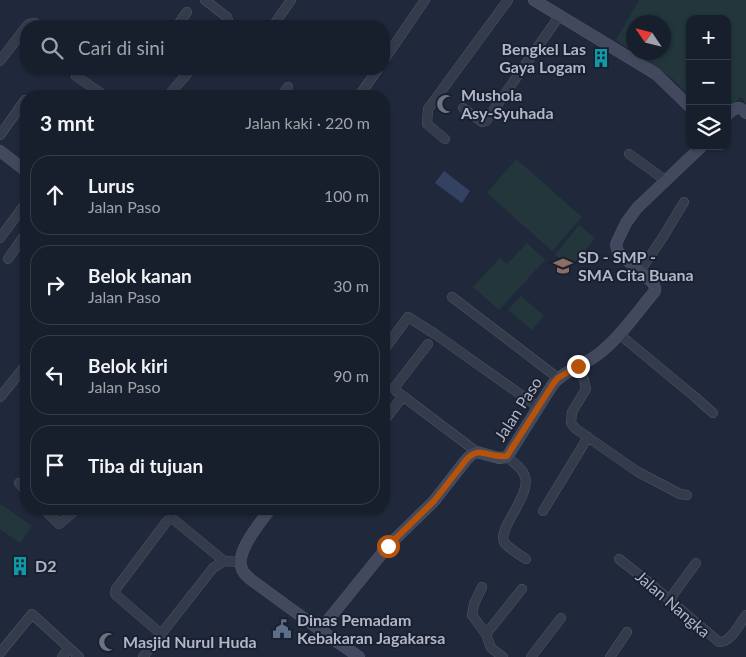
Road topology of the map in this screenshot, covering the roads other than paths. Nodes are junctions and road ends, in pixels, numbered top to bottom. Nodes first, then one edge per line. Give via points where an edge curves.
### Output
1 (206, 0) edge
2 (291, 0) edge
3 (425, 0) edge
4 (508, 0) edge
5 (534, 0) edge
6 (187, 12) dead end
7 (560, 15) junction
8 (181, 20) edge
9 (228, 20) edge
10 (277, 20) edge
11 (20, 36) edge
12 (390, 51) edge
13 (0, 61) edge
14 (187, 75) edge
15 (374, 75) edge
16 (76, 76) dead end
17 (96, 90) edge
18 (173, 90) edge
19 (363, 90) edge
20 (688, 105) edge
21 (20, 107) edge
22 (463, 108) dead end
23 (731, 112) edge
24 (746, 113) edge
25 (0, 135) edge
26 (445, 139) dead end
27 (699, 150) edge
28 (0, 151) edge
29 (629, 154) dead end
30 (20, 166) edge
31 (665, 180) junction
32 (684, 202) dead end
33 (20, 211) edge
34 (0, 238) edge
35 (20, 242) edge
36 (8, 259) dead end
37 (640, 271) junction
38 (452, 297) dead end
39 (619, 334) junction
40 (390, 342) edge
41 (428, 344) dead end
42 (578, 366) junction
43 (20, 371) edge
44 (558, 378) junction
45 (1, 394) edge
46 (402, 396) junction
47 (538, 406) junction
48 (390, 413) edge
49 (712, 413) dead end
50 (588, 437) junction
51 (477, 452) junction
52 (507, 456) junction
53 (688, 495) dead end
54 (543, 511) dead end
55 (50, 515) edge
56 (70, 515) edge
57 (266, 515) edge
58 (619, 559) dead end
59 (526, 560) dead end
60 (224, 561) junction
61 (240, 562) junction
62 (696, 563) dead end
63 (482, 587) dead end
64 (522, 589) dead end
65 (669, 600) junction
66 (746, 615) edge
67 (561, 618) dead end
68 (320, 630) junction
69 (627, 632) dead end
70 (161, 634) junction
71 (486, 634) junction
72 (69, 648) junction
73 (0, 653) edge
74 (147, 656) edge
75 (62, 657) edge
76 (79, 657) edge
77 (359, 657) edge
78 (503, 657) edge
79 (531, 657) edge
80 (610, 657) edge

1 - 9 street
2 - 10 street
3 - 12 street
4 - 26 street via 428,109 427,124
5 - 7 main road
6 - 8 street
7 - 20 main road via 656,74
7 - 22 street via 486,121 482,122
11 - 13 street
14 - 18 street
15 - 19 street
16 - 17 street
21 - 25 street
23 - 24 main road via 739,107
27 - 31 main road, Jalan Paso
28 - 30 main road
29 - 31 street
31 - 37 main road, Jalan Paso via 632,215 616,245 618,252
32 - 37 street
33 - 34 street
35 - 36 street
37 - 39 main road, Jalan Paso via 653,283 655,291
38 - 44 street
39 - 42 main road, Jalan Paso via 600,353
39 - 49 street
40 - 47 street via 408,317
41 - 46 street via 394,388
42 - 44 main road, Jalan Paso
42 - 50 street via 586,389 572,412 571,423
43 - 45 street
44 - 47 main road, Jalan Paso
46 - 48 street
46 - 51 street
47 - 52 main road, Jalan Paso
50 - 53 street via 638,472
50 - 54 street
51 - 52 main road, Jalan Paso via 499,458
51 - 68 main road, Jalan Paso via 388,546
52 - 59 street via 525,476 526,485 503,540
55 - 56 street via 59,524
57 - 61 main road via 251,535
58 - 65 street, Jalan Nangka
60 - 61 street
60 - 70 street via 213,568
60 - 70 street via 174,519 167,521 115,592
61 - 68 main road via 242,570 250,578
62 - 65 street
63 - 71 street via 472,615
64 - 71 street
65 - 66 street, Jalan Nangka via 718,642 729,638
67 - 79 street
68 - 77 main road
69 - 80 street
70 - 74 street
71 - 78 street via 491,648
72 - 73 street via 32,614
72 - 75 street
72 - 76 street

